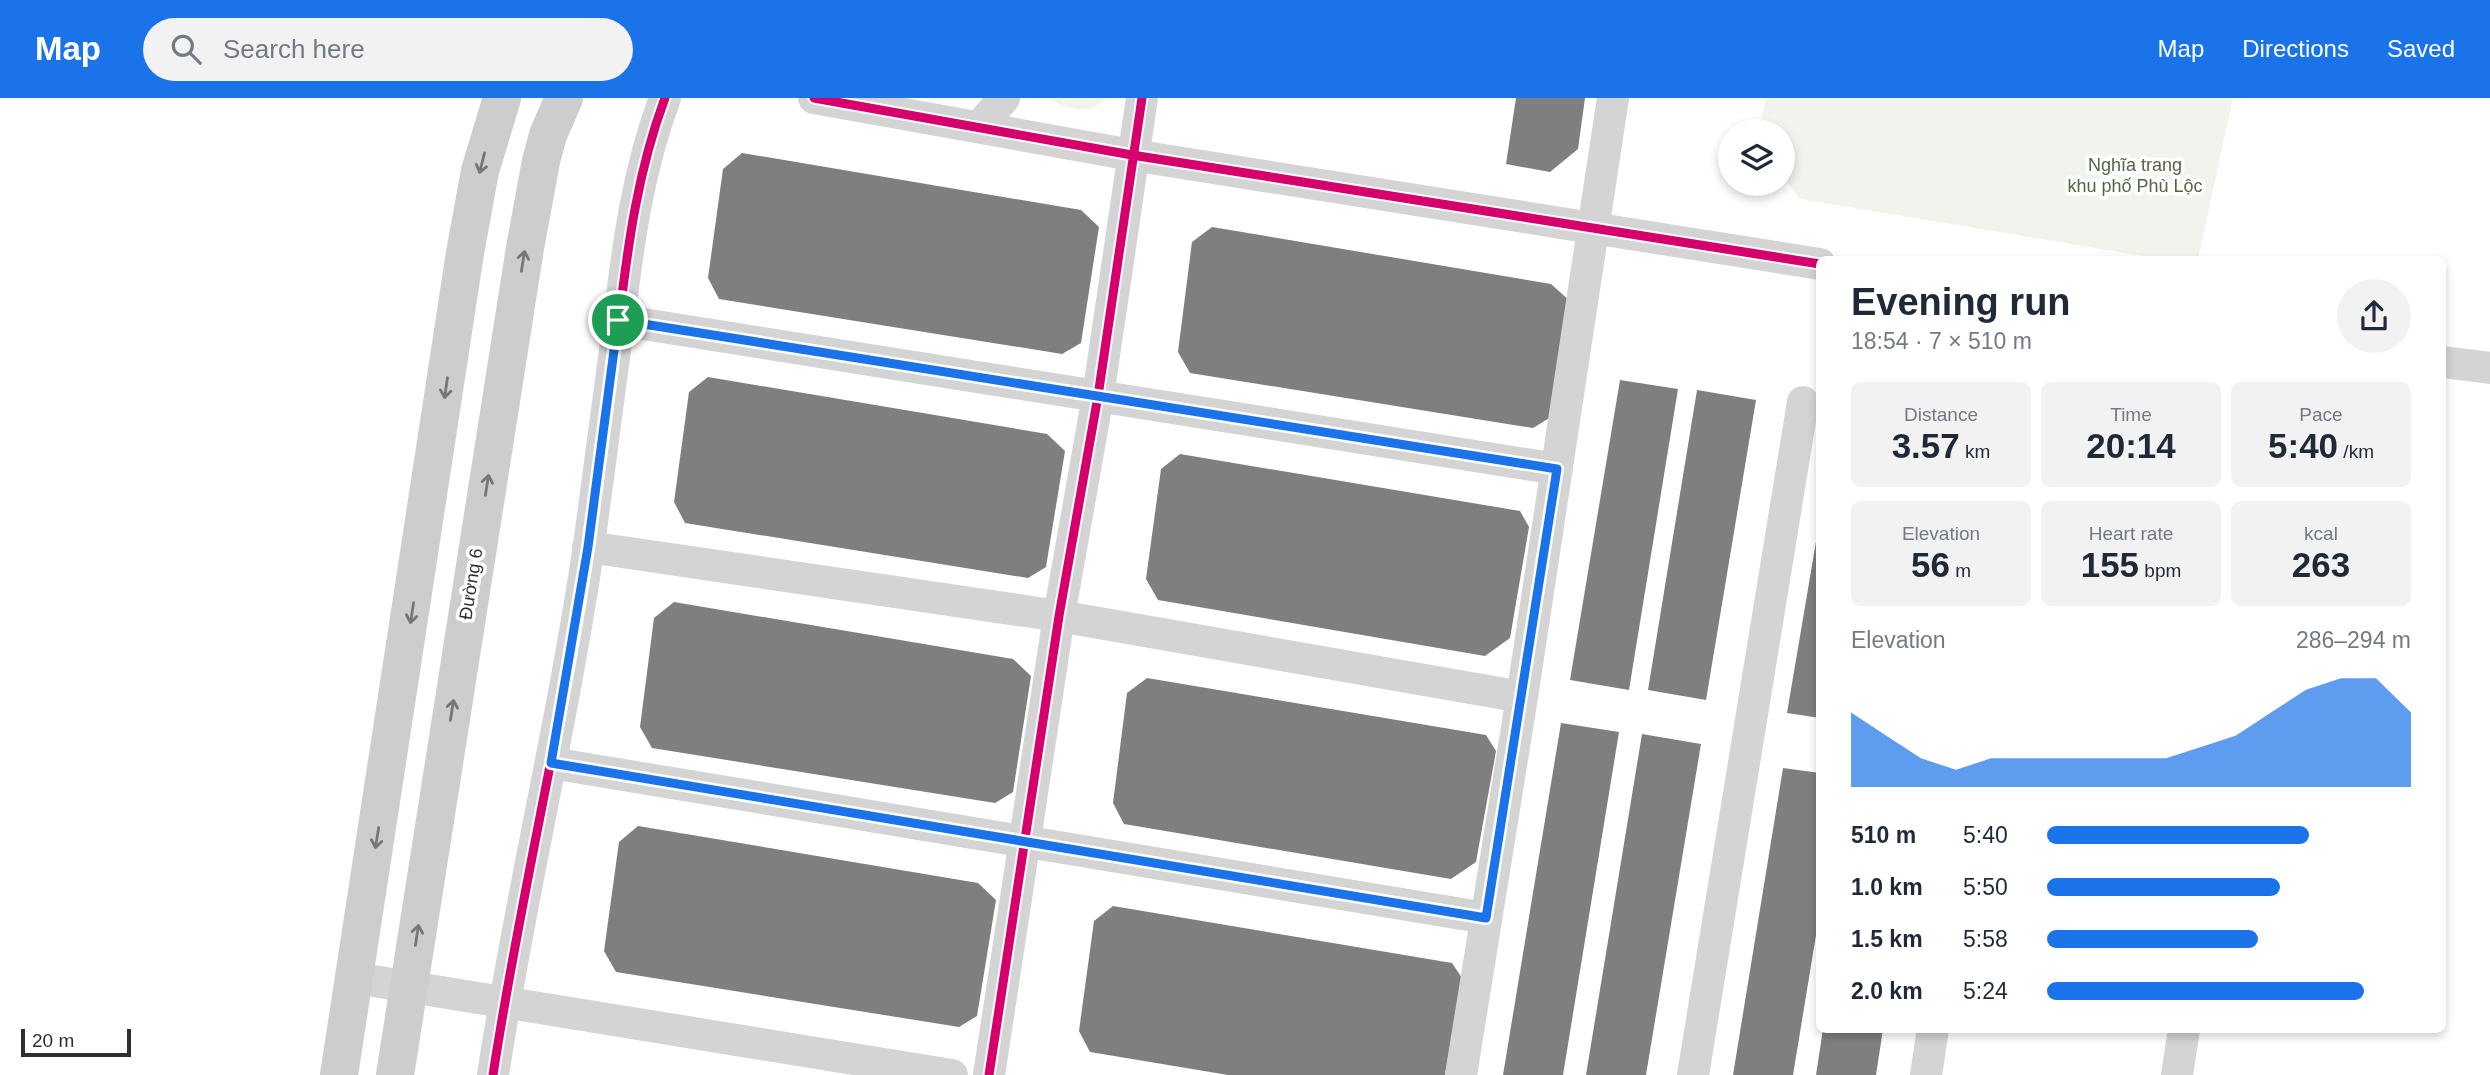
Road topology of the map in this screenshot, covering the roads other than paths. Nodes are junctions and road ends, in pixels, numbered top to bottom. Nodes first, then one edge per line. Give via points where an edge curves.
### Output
1 (502, 98) edge
2 (564, 98) edge
3 (665, 98) edge
4 (814, 98) edge
5 (1004, 98) edge
6 (1142, 98) edge
7 (1613, 98) edge
8 (980, 126) junction
9 (1132, 155) junction
10 (1592, 230) junction
11 (1816, 263) edge
12 (618, 320) junction
13 (2446, 362) edge
14 (2490, 368) edge
15 (1098, 396) junction
16 (1803, 402) dead end
17 (1557, 469) junction
18 (588, 547) junction
19 (1059, 616) junction
20 (1522, 697) junction
21 (551, 763) junction
22 (1025, 841) junction
23 (1486, 918) junction
24 (355, 978) junction
25 (409, 987) junction
26 (505, 1001) junction
27 (1932, 1033) edge
28 (2184, 1033) edge
29 (340, 1075) edge
30 (395, 1075) edge
31 (493, 1075) edge
32 (952, 1075) edge
33 (989, 1075) edge
34 (1461, 1075) edge
35 (1693, 1075) edge
36 (1926, 1075) edge
37 (2177, 1075) edge

1 -> 24 main road via 480,171 465,253
25 -> 2 main road, Đường 6 via 525,248 548,135
3 - 12 street via 635,202
4 - 8 street
5 - 8 street
6 - 9 street
7 - 10 street
8 - 9 street
9 - 10 street
9 - 15 street
10 - 11 street
10 - 17 street
12 - 15 street
12 - 18 street
13 - 14 street
15 - 17 street
15 - 19 street
16 - 35 street
17 - 20 street
18 - 19 street
18 - 21 street
19 - 20 street
19 - 22 street
20 - 23 street
21 - 22 street
21 - 26 street
22 - 23 street
22 - 33 street
23 - 34 street
24 - 25 street
24 - 29 main road
25 - 26 street
25 - 30 main road, Đường 6
26 - 31 street
26 - 32 street
27 - 36 street
28 - 37 street

